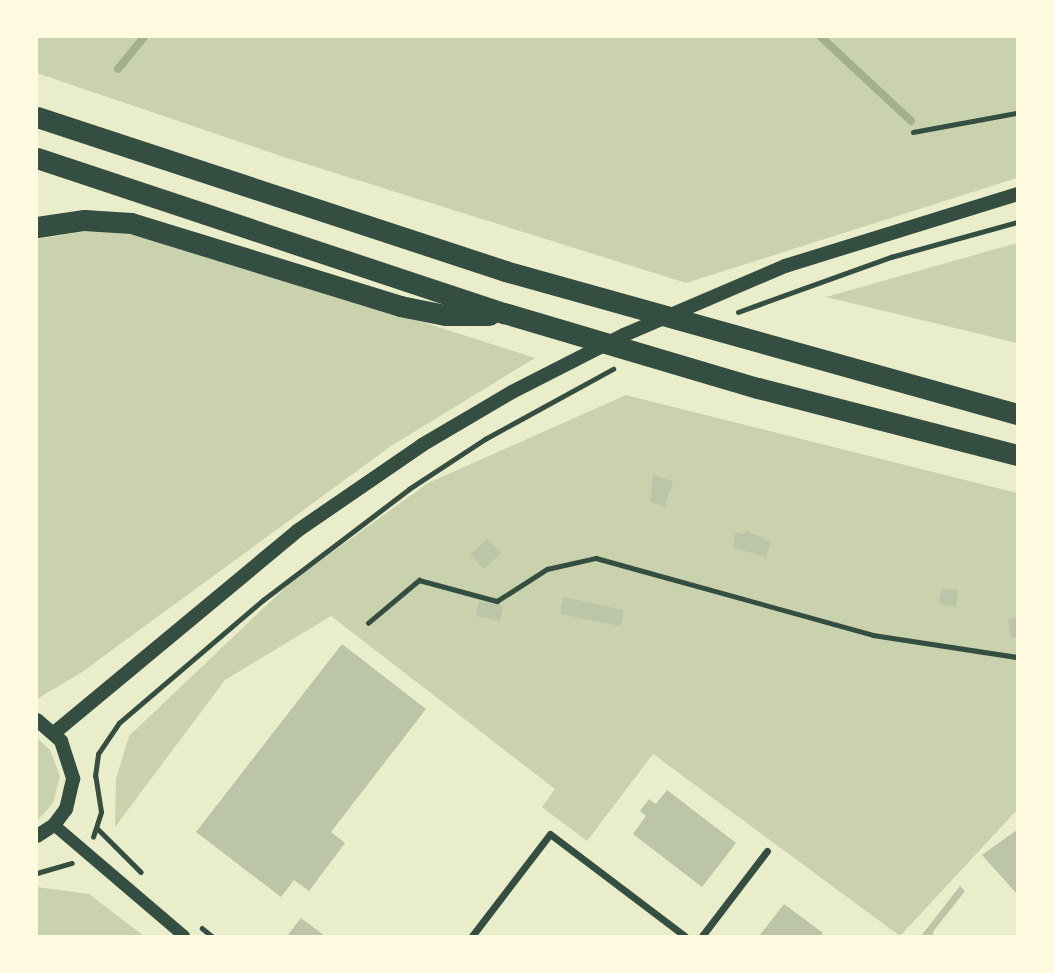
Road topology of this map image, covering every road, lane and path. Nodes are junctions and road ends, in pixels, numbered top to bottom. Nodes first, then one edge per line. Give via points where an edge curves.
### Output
1 (1017, 113) edge
2 (37, 117) edge
3 (913, 132) dead end
4 (37, 158) edge
5 (1017, 194) edge
6 (1017, 222) edge
7 (37, 227) edge
8 (815, 283) dead end
9 (504, 313) junction
10 (530, 413) dead end
11 (1017, 414) edge
12 (1017, 455) edge
13 (368, 623) dead end
14 (1017, 657) edge
15 (37, 720) edge
16 (54, 733) junction
17 (54, 825) junction
18 (97, 828) dead end
19 (37, 836) edge
20 (766, 851) dead end
21 (184, 936) edge
22 (472, 936) edge
23 (685, 936) edge
24 (702, 936) edge

1 - 3 path
2 - 11 highway via 530,279
4 - 9 highway
5 - 16 main road via 785,266 646,325 512,392 403,457 279,544
6 - 8 path
7 - 9 highway via 84,220 131,223 400,306 445,315
9 - 12 highway via 758,388
10 - 18 path via 424,478 338,541 119,723 98,754 95,776 101,812
13 - 14 path via 419,580 497,601 547,569 596,558 873,635
15 - 16 main road
16 - 17 main road via 67,752 73,779 69,802
17 - 19 main road
17 - 21 street
20 - 24 street
22 - 23 street via 550,834

